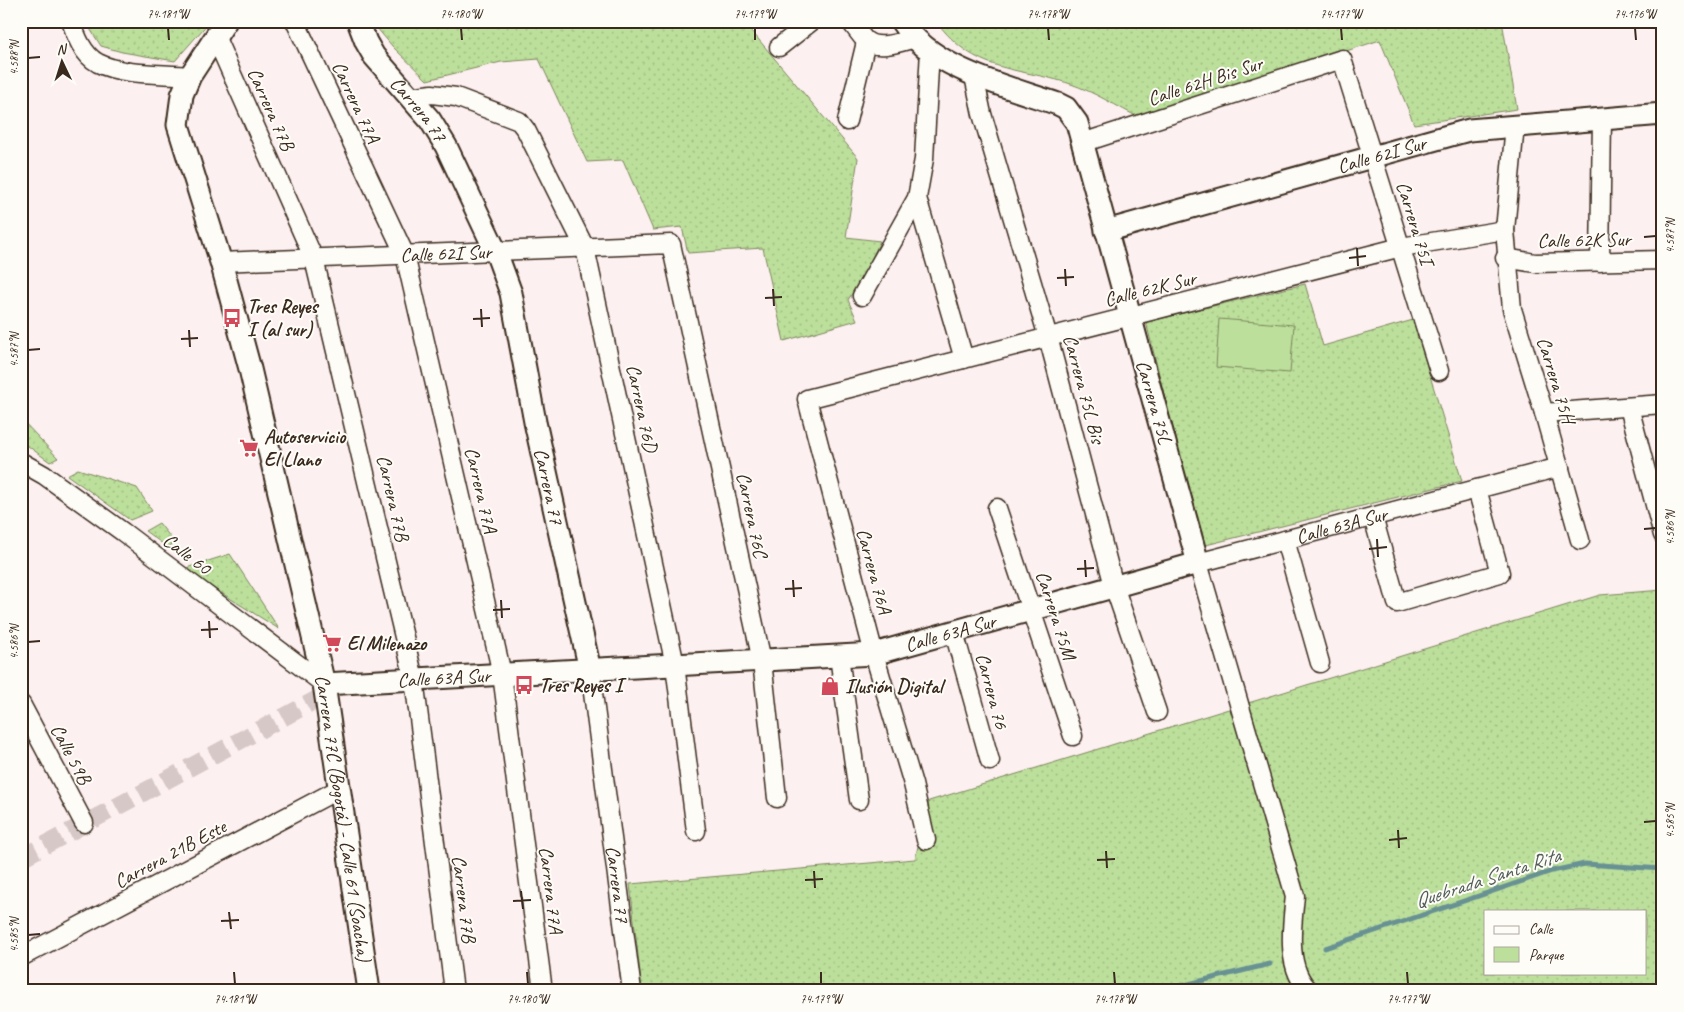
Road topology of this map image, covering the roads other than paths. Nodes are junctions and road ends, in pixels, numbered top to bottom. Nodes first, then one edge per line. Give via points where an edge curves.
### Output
1 (71, 21) edge
2 (295, 21) edge
3 (358, 21) edge
4 (812, 21) edge
5 (850, 21) edge
6 (901, 21) edge
7 (221, 28) edge
8 (866, 42) junction
9 (922, 44) junction
10 (779, 47) dead end
11 (1342, 59) joint
12 (190, 76) junction
13 (974, 76) junction
14 (410, 96) junction
15 (1663, 114) edge
16 (1602, 118) junction
17 (847, 121) dead end
18 (1515, 125) junction
19 (1082, 143) junction
20 (1372, 157) junction
21 (917, 198) junction
22 (1505, 230) junction
23 (1106, 231) junction
24 (671, 244) joint
25 (585, 248) junction
26 (1401, 248) junction
27 (496, 252) junction
28 (404, 255) junction
29 (1505, 258) junction
30 (314, 259) junction
31 (1663, 260) edge
32 (221, 262) junction
33 (1600, 262) junction
34 (862, 296) dead end
35 (1130, 316) junction
36 (1048, 337) junction
37 (964, 359) junction
38 (1439, 371) dead end
39 (807, 399) joint
40 (1663, 404) edge
41 (1629, 407) junction
42 (1544, 413) junction
43 (21, 462) edge
44 (1560, 467) junction
45 (1477, 489) junction
46 (997, 508) dead end
47 (1373, 517) junction
48 (1663, 535) edge
49 (1285, 540) junction
50 (1580, 540) dead end
51 (1198, 562) junction
52 (1114, 586) junction
53 (1032, 610) junction
54 (954, 632) junction
55 (874, 654) junction
56 (839, 656) junction
57 (762, 661) junction
58 (1320, 663) dead end
59 (675, 665) junction
60 (590, 670) junction
61 (502, 674) junction
62 (414, 679) junction
63 (324, 684) junction
64 (21, 704) edge
65 (1157, 712) dead end
66 (1074, 736) dead end
67 (990, 761) dead end
68 (339, 789) junction
69 (777, 798) dead end
70 (859, 800) dead end
71 (84, 823) dead end
72 (696, 831) dead end
73 (926, 840) dead end
74 (21, 957) edge
75 (369, 991) edge
76 (454, 991) edge
77 (543, 991) edge
78 (632, 991) edge
79 (1310, 991) edge

1 - 12 street via 80,44 96,62 122,70
2 - 28 street, Carrera 77A
3 - 14 street, Carrera 77 via 374,56
4 - 10 street
5 - 8 street
6 - 9 street
7 - 12 street
7 - 30 street, Carrera 77B
8 - 9 street
8 - 17 street
9 - 13 street
9 - 21 street via 924,160
11 - 19 street, Calle 62H Bis Sur
11 - 20 street, Carrera 75I
12 - 32 street, Carrera 77C (Bogotá) - Calle 61 (Soacha) via 182,95 178,125
13 - 19 street, Carrera 75L via 1058,104 1072,115
13 - 36 street, Carrera 75L Bis via 982,114
14 - 25 street, Carrera 76D via 456,97 519,121
14 - 27 street, Carrera 77 via 446,146
15 - 16 street, Calle 62I Sur
16 - 18 street, Calle 62I Sur
16 - 33 street
18 - 20 street, Calle 62I Sur via 1469,130
18 - 22 street, Carrera 75H
19 - 23 street, Carrera 75L
20 - 23 street, Calle 62I Sur
20 - 26 street, Carrera 75I
21 - 34 street
21 - 37 street
22 - 26 street, Calle 62K Sur
22 - 29 street, Carrera 75H
23 - 35 street, Carrera 75L
24 - 25 street, Calle 62I Sur
24 - 57 street, Carrera 76C
25 - 27 street, Calle 62I Sur
25 - 59 street, Carrera 76D
26 - 35 street, Calle 62K Sur
26 - 38 street, Carrera 75I
27 - 28 street, Calle 62I Sur
27 - 60 street, Carrera 77 via 516,315 535,422
28 - 30 street, Calle 62I Sur
28 - 61 street, Carrera 77A
29 - 33 street, Calle 62K Sur via 1535,263
29 - 42 street, Carrera 75H via 1512,309
30 - 32 street, Calle 62I Sur
30 - 62 street, Carrera 77B
31 - 33 street, Calle 62K Sur
32 - 63 street, Carrera 77C (Bogotá) - Calle 61 (Soacha) via 274,462
35 - 36 street, Calle 62K Sur
35 - 51 street, Carrera 75L
36 - 37 street, Calle 62K Sur
36 - 52 street, Carrera 75L Bis
37 - 39 street, Calle 62K Sur
39 - 55 street, Carrera 76A
40 - 41 street
41 - 42 street
41 - 48 street
42 - 44 street, Carrera 75H
43 - 63 street, Calle 60 via 123,532
44 - 45 street, Calle 63A Sur
44 - 50 street, Carrera 75H
45 - 47 street, Calle 63A Sur
45 - 47 street via 1500,573 1397,603
46 - 53 street, Carrera 75M
47 - 49 street, Calle 63A Sur
49 - 51 street, Calle 63A Sur
49 - 58 street
51 - 52 street, Calle 63A Sur
51 - 79 street, Carrera 75L via 1295,896 1293,950 1298,977
52 - 53 street, Calle 63A Sur
52 - 65 street, Carrera 75L Bis
53 - 54 street, Calle 63A Sur
53 - 66 street, Carrera 75M
54 - 55 street, Calle 63A Sur
54 - 67 street, Carrera 76
55 - 56 street, Calle 63A Sur
55 - 73 street, Carrera 76A via 913,784
56 - 57 street, Calle 63A Sur
56 - 70 street
57 - 59 street, Calle 63A Sur
57 - 69 street, Carrera 76C
59 - 60 street, Calle 63A Sur
59 - 72 street, Carrera 76D
60 - 61 street, Calle 63A Sur
60 - 78 street, Carrera 77
61 - 62 street, Calle 63A Sur
61 - 77 street, Carrera 77A
62 - 63 street, Calle 63A Sur
62 - 76 street, Carrera 77B
63 - 68 street, Carrera 77C (Bogotá) - Calle 61 (Soacha)
64 - 71 street, Calle 59B
68 - 74 street, Carrera 21B Este
68 - 75 street, Carrera 77C (Bogotá) - Calle 61 (Soacha)

